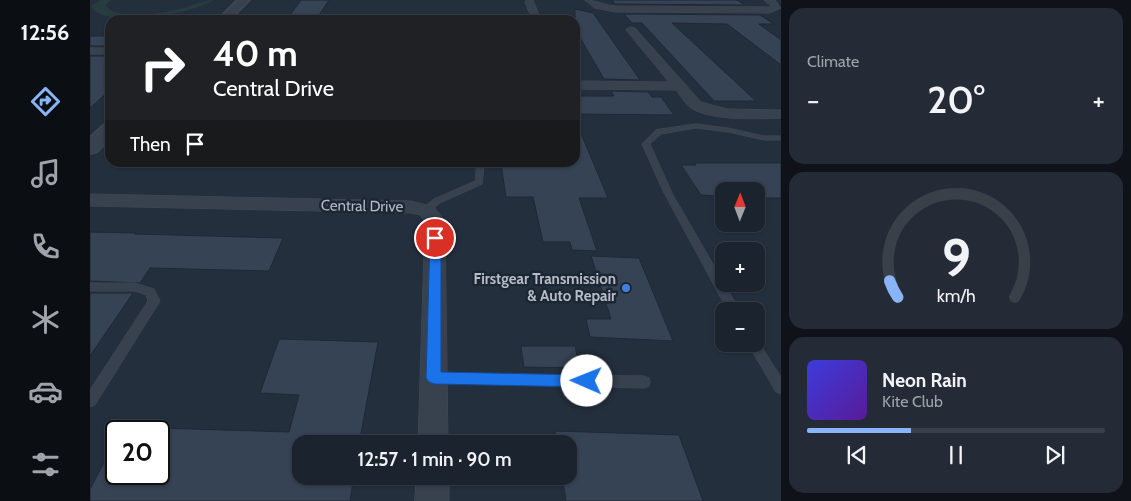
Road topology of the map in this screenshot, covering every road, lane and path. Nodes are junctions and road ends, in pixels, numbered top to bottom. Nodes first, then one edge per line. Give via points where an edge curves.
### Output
1 (244, 0) edge
2 (590, 0) edge
3 (769, 0) edge
4 (530, 2) dead end
5 (228, 15) edge
6 (535, 15) edge
7 (631, 30) dead end
8 (90, 51) edge
9 (105, 51) edge
10 (580, 85) edge
11 (679, 86) junction
12 (781, 114) edge
13 (781, 138) edge
14 (480, 167) edge
15 (90, 200) edge
16 (426, 210) junction
17 (90, 287) edge
18 (729, 302) edge
19 (759, 352) edge
20 (434, 378) junction
21 (644, 382) dead end
22 (781, 388) edge
23 (90, 401) edge
24 (433, 435) edge
25 (433, 485) edge
26 (432, 501) edge

1 - 5 street
2 - 3 street via 602,8 615,9 776,8
4 - 6 street
7 - 11 street
8 - 9 street
10 - 11 street
11 - 12 street via 696,105 708,110 724,114
13 - 18 lane via 696,126 659,132 646,144 668,193
14 - 16 lane via 479,182 437,201
15 - 16 street, Central Drive
16 - 20 street via 435,221
17 - 23 lane via 135,287 150,292 154,301
19 - 22 lane
20 - 21 lane
20 - 24 street
25 - 26 street

